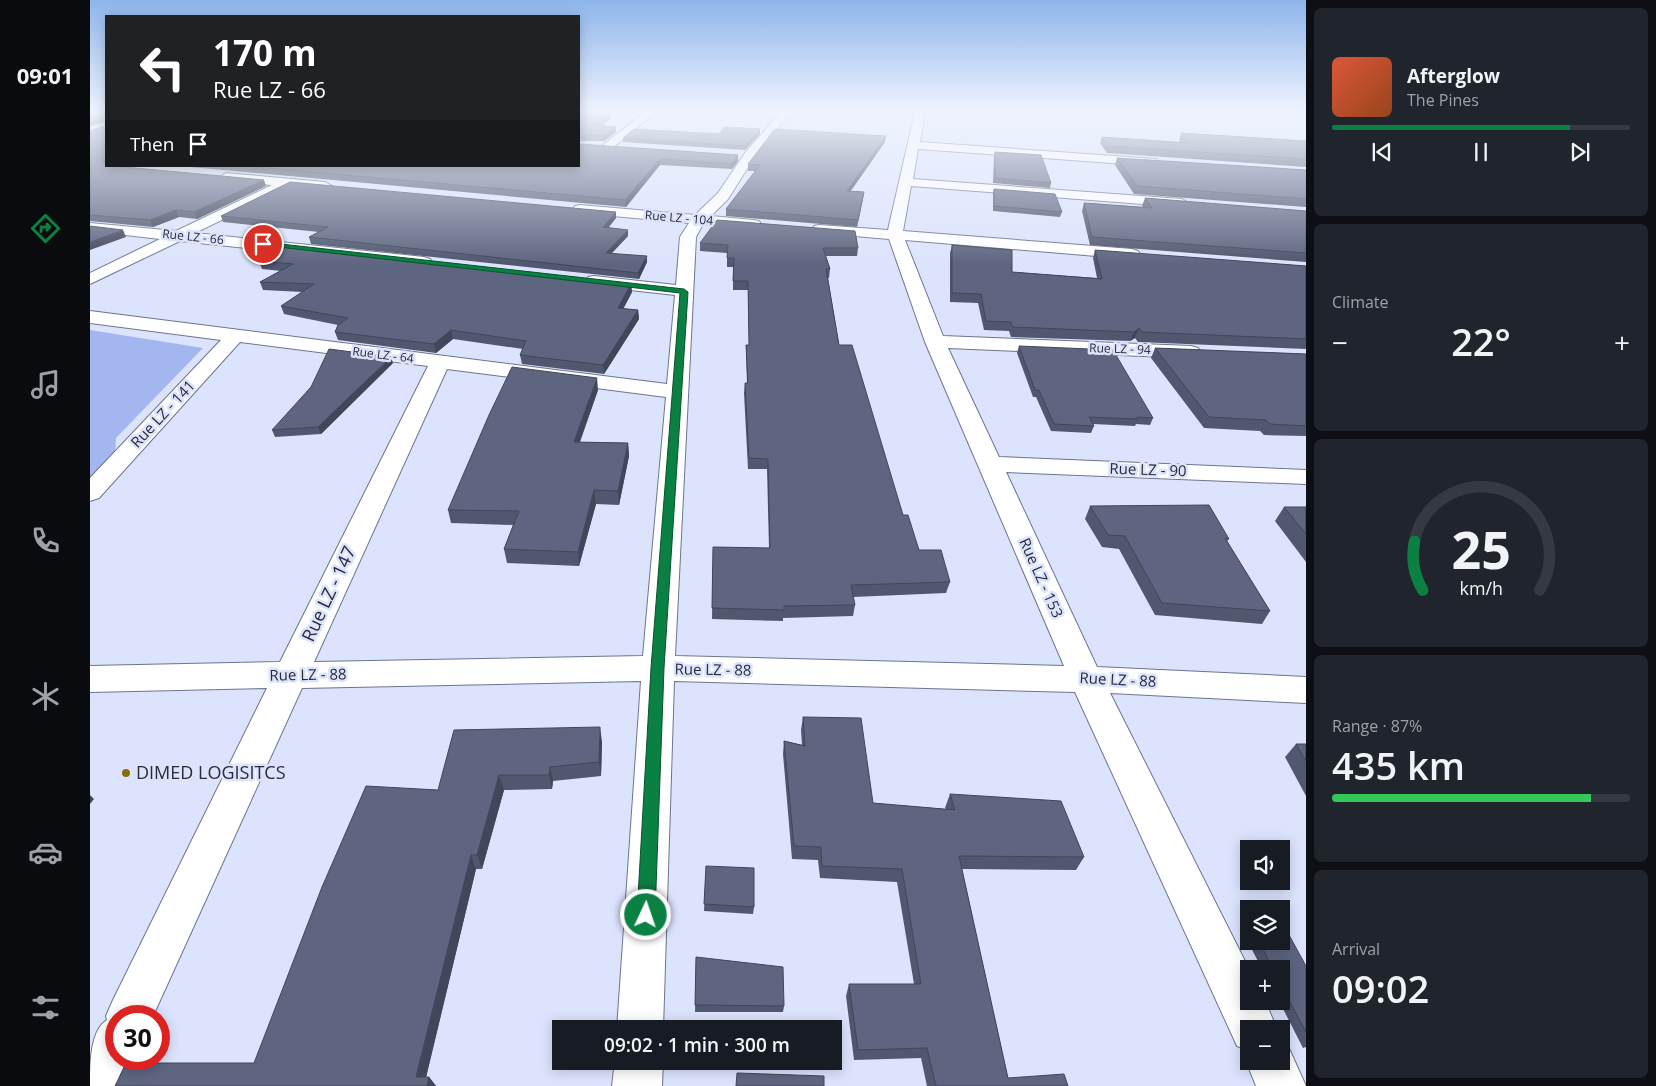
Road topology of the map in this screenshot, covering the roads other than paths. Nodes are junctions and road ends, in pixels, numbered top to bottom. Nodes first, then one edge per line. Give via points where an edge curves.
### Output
1 (745, 163) edge
2 (911, 163) edge
3 (1160, 163) edge
4 (1164, 163) edge
5 (313, 170) edge
6 (210, 175) edge
7 (288, 182) junction
8 (906, 182) junction
9 (336, 187) edge
10 (1199, 204) edge
11 (561, 207) edge
12 (698, 220) junction
13 (767, 225) edge
14 (90, 227) edge
15 (806, 228) edge
16 (894, 234) junction
17 (180, 236) junction
18 (1149, 256) edge
19 (437, 263) edge
20 (90, 279) edge
21 (576, 279) edge
22 (684, 292) junction
23 (90, 317) edge
24 (235, 336) junction
25 (935, 342) junction
26 (1208, 353) edge
27 (440, 362) junction
28 (676, 392) junction
29 (990, 464) junction
30 (1306, 477) edge
31 (90, 493) edge
32 (658, 668) junction
33 (291, 675) junction
34 (1086, 679) junction
35 (90, 680) edge
36 (1306, 690) edge
37 (134, 1005) edge
38 (640, 1020) edge
39 (1250, 1020) edge
40 (105, 1062) edge
41 (639, 1070) edge
42 (1274, 1070) edge
43 (93, 1086) edge
44 (638, 1086) edge
45 (1281, 1086) edge

1 - 12 street via 723,196
2 - 8 street
3 - 4 street
5 - 7 street
6 - 7 street
7 - 9 street
7 - 17 street
8 - 10 street
8 - 16 street
11 - 12 street, Rue LZ - 104
12 - 13 street, Rue LZ - 104
12 - 22 street via 688,237
14 - 17 street, Rue LZ - 66
15 - 16 street
16 - 18 street
16 - 25 street, Rue LZ - 153
17 - 19 street, Rue LZ - 66
17 - 20 street
21 - 22 street
22 - 28 street
23 - 24 street, Rue LZ - 64
24 - 27 street, Rue LZ - 64
24 - 31 street, Rue LZ - 141
25 - 26 street, Rue LZ - 94
25 - 29 street, Rue LZ - 153
27 - 28 street, Rue LZ - 64
27 - 33 street, Rue LZ - 147
28 - 32 street
29 - 30 street, Rue LZ - 90
29 - 34 street, Rue LZ - 153
32 - 33 street, Rue LZ - 88
32 - 34 street, Rue LZ - 88
32 - 38 street
33 - 35 street, Rue LZ - 88
33 - 37 street, Rue LZ - 147
34 - 36 street, Rue LZ - 88
34 - 39 street, Rue LZ - 153
40 - 43 street
41 - 44 street
42 - 45 street

